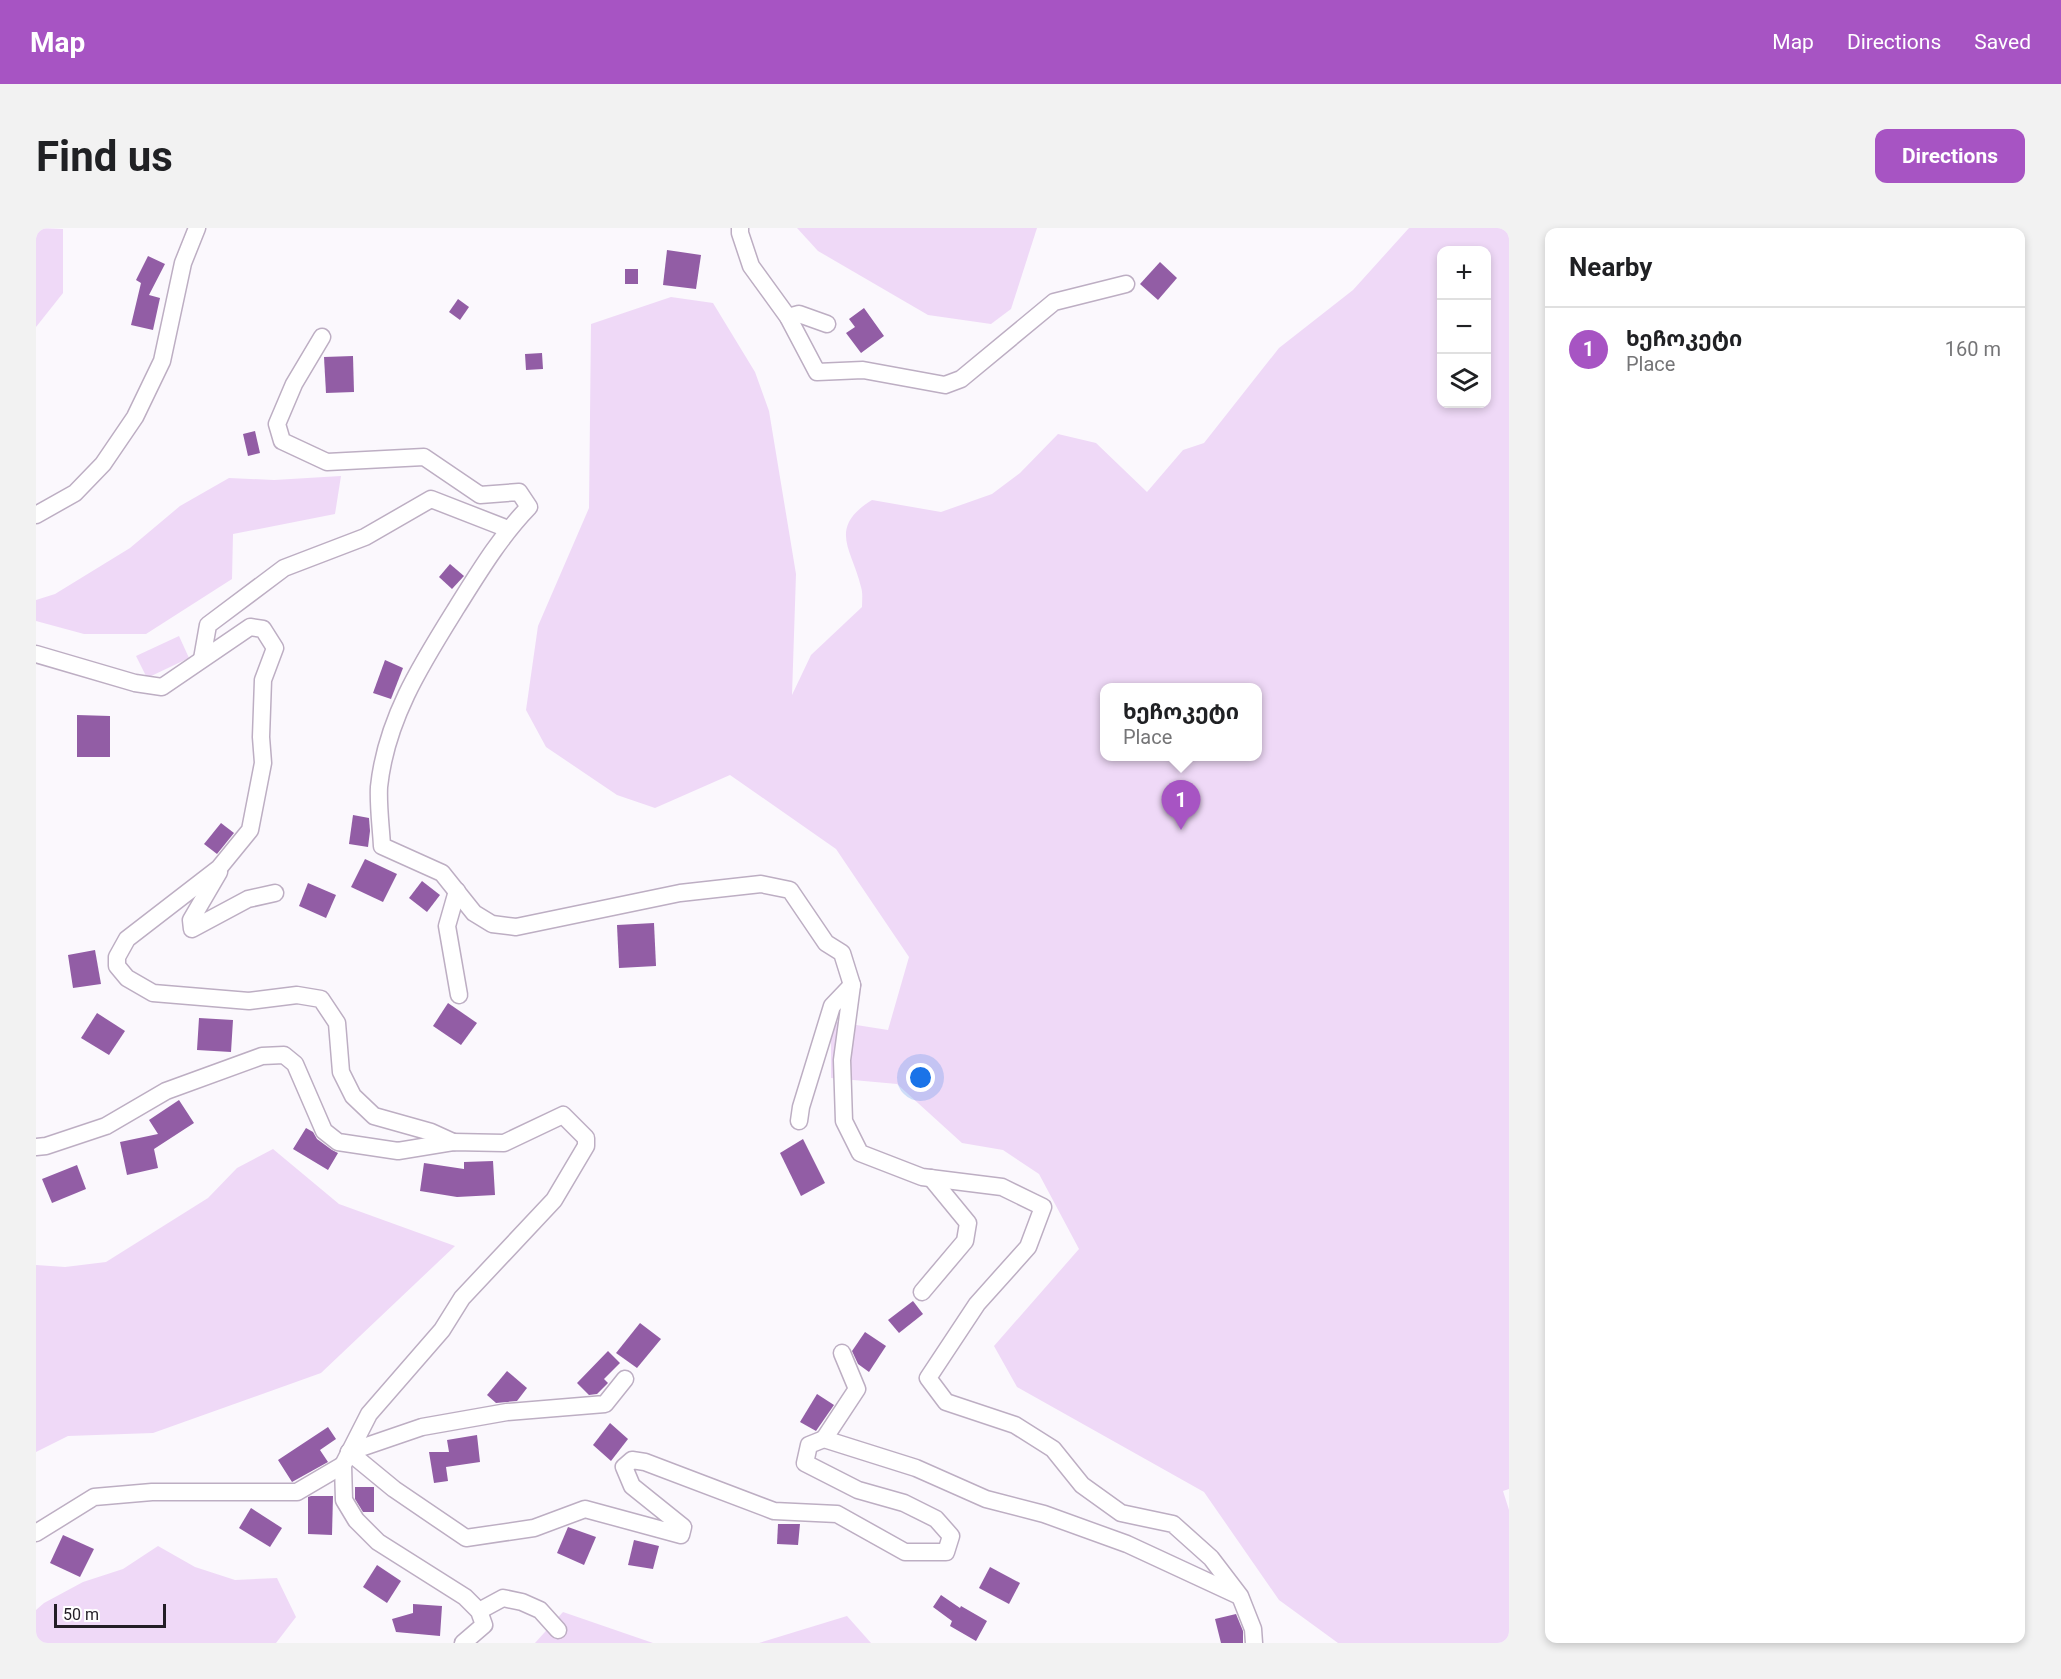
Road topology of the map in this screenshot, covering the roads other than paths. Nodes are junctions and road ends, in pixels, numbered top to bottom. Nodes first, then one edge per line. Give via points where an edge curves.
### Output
1 (197, 228) edge
2 (740, 228) edge
3 (1126, 284) dead end
4 (788, 317) junction
5 (827, 324) dead end
6 (322, 337) dead end
7 (36, 514) edge
8 (508, 529) junction
9 (36, 654) edge
10 (202, 659) junction
11 (219, 868) junction
12 (457, 891) junction
13 (275, 893) dead end
14 (852, 985) junction
15 (459, 995) dead end
16 (800, 1121) dead end
17 (453, 1142) junction
18 (36, 1147) edge
19 (930, 1178) junction
20 (922, 1292) dead end
21 (842, 1353) dead end
22 (625, 1379) dead end
23 (824, 1439) junction
24 (346, 1459) junction
25 (36, 1533) edge
26 (1240, 1596) junction
27 (479, 1611) junction
28 (558, 1630) dead end
29 (463, 1643) edge
30 (1254, 1643) edge

1 - 7 street via 183,263 162,362 135,417 103,464 75,493
2 - 4 street via 751,266
3 - 4 street via 1054,302 961,379 945,386 863,370 817,372
4 - 5 street via 799,314
6 - 8 street via 294,384 277,424 282,441 327,462 424,457 480,495 519,492 529,507
8 - 10 street via 431,499 365,537 284,568 208,625
8 - 12 street via 418,669 392,727 379,787 382,846 442,873
9 - 10 street via 162,687
10 - 11 street via 250,627 263,629 275,648 263,680 263,764 250,830
11 - 13 street via 219,875 191,920 192,929 248,899
11 - 17 street via 127,939 117,957 117,966 127,978 153,993 249,1001 297,995 321,999 337,1023 341,1072 353,1096 374,1116
12 - 14 street via 474,912 492,924 516,927 680,892 761,884 790,890 826,943 842,953
12 - 15 street via 447,926
14 - 16 street via 832,1006
14 - 19 street via 842,1060 844,1121 860,1153
17 - 18 street via 398,1151 338,1142 324,1131 295,1064 284,1055 262,1056 166,1091 106,1126
17 - 24 street via 504,1143 563,1115 586,1138 586,1146 554,1200 462,1298 442,1330 369,1414
19 - 20 street via 968,1223 965,1241
19 - 26 street via 1002,1187 1043,1207 1028,1247 977,1304 928,1378 946,1402 1015,1425 1053,1449 1082,1485 1121,1513 1173,1524 1211,1558
21 - 23 street via 857,1389
22 - 24 street via 605,1404 507,1412 422,1427
23 - 24 street via 809,1445 805,1463 858,1490 904,1503 936,1519 951,1536 946,1552 905,1552 837,1514 774,1511 632,1460 624,1467 632,1486 683,1527 681,1535 585,1509 534,1528 466,1538
23 - 26 street via 916,1468 986,1499 1044,1514 1127,1544
24 - 25 street via 297,1492 152,1492 94,1497
24 - 27 street via 344,1500 356,1520 378,1542 465,1597
26 - 30 street
27 - 28 street via 503,1598 522,1602 540,1610
27 - 29 street via 484,1625

